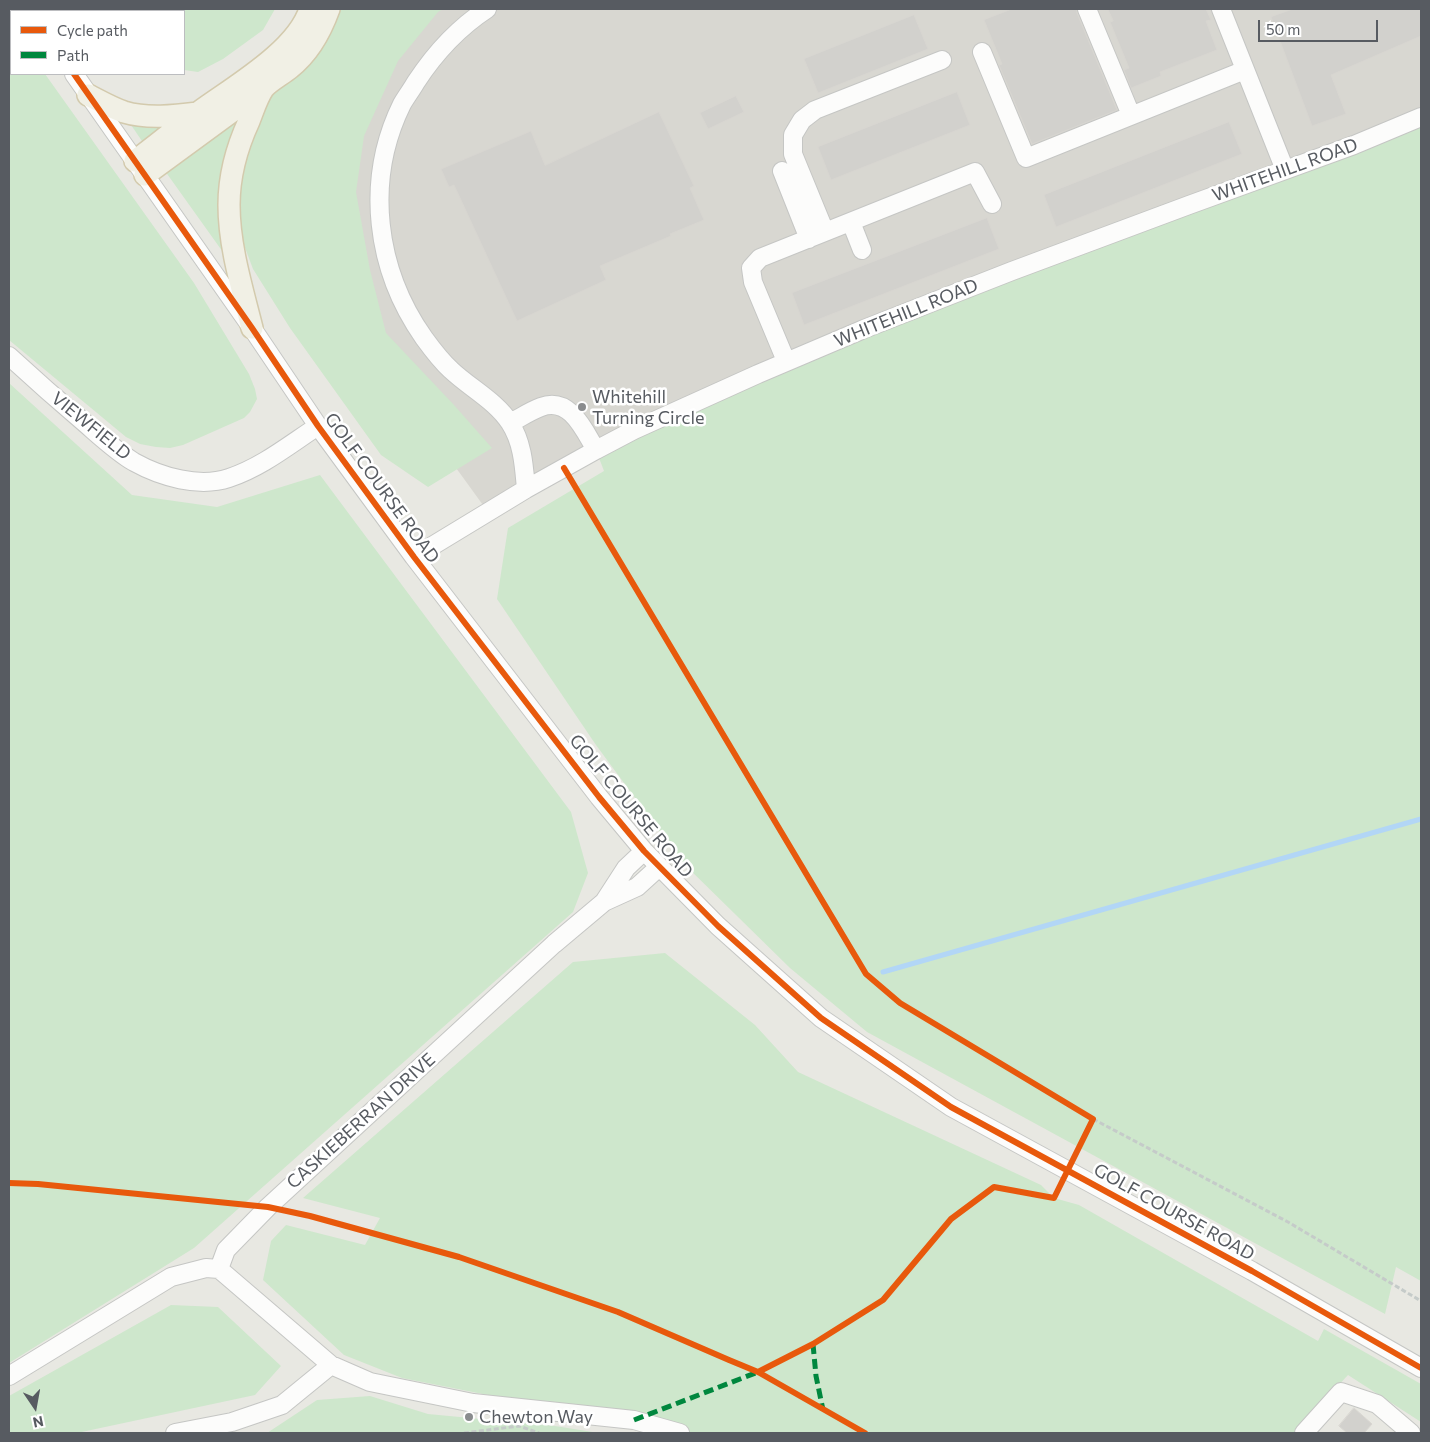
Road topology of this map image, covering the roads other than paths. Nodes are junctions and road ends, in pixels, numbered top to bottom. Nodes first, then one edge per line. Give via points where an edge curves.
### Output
1 (310, 9) edge
2 (329, 9) edge
3 (487, 9) edge
4 (1087, 9) edge
5 (1225, 10) edge
6 (982, 52) dead end
7 (942, 60) dead end
8 (1245, 70) junction
9 (75, 75) edge
10 (264, 88) junction
11 (88, 95) junction
12 (198, 113) junction
13 (1131, 115) junction
14 (1421, 117) edge
15 (140, 168) junction
16 (1285, 170) junction
17 (782, 171) dead end
18 (992, 204) dead end
19 (851, 222) junction
20 (817, 236) junction
21 (862, 250) dead end
22 (252, 328) junction
23 (9, 356) edge
24 (786, 362) junction
25 (510, 424) junction
26 (318, 426) junction
27 (596, 450) junction
28 (526, 489) junction
29 (414, 557) junction
30 (644, 851) junction
31 (659, 867) junction
32 (604, 902) junction
33 (220, 1269) junction
34 (330, 1364) junction
35 (1421, 1368) edge
36 (9, 1376) edge
37 (219, 1429) edge
38 (175, 1433) edge
39 (680, 1433) edge
40 (1304, 1433) edge
41 (1411, 1433) edge

1 - 12 main road via 298,30 274,58
2 - 10 main road via 309,49
3 - 25 street via 447,42 402,104 389,136 382,169 380,204 382,239 390,272 403,304 424,338 450,369 490,401
4 - 13 street
5 - 8 street
6 - 13 street via 1026,158
7 - 20 street via 815,110 802,120 793,136 793,154
8 - 13 street
8 - 16 street
9 - 11 street, GOLF COURSE ROAD
10 - 15 main road
10 - 22 main road via 236,154 229,205 236,264
11 - 12 main road via 123,112 139,115
11 - 15 street, GOLF COURSE ROAD
12 - 15 main road
14 - 16 street, WHITEHILL ROAD
15 - 22 street, GOLF COURSE ROAD
16 - 24 street, WHITEHILL ROAD via 1003,275
17 - 20 street
18 - 19 street via 975,172
19 - 20 street
19 - 21 street
20 - 24 street via 760,258 751,268 753,282
22 - 26 street, GOLF COURSE ROAD
23 - 26 street, VIEWFIELD via 134,462 180,480 227,479 258,466
24 - 27 street, WHITEHILL ROAD
25 - 27 street via 540,407 560,405 576,418
25 - 28 street via 522,454
26 - 29 street, GOLF COURSE ROAD
27 - 28 street, WHITEHILL ROAD
28 - 29 street, WHITEHILL ROAD
29 - 30 street, GOLF COURSE ROAD
30 - 31 street, GOLF COURSE ROAD
30 - 32 street, CASKIEBERRAN DRIVE via 626,868
31 - 32 street, CASKIEBERRAN DRIVE via 636,887
31 - 35 street, GOLF COURSE ROAD via 718,926 821,1018 951,1107 1252,1271
32 - 33 street, CASKIEBERRAN DRIVE via 268,1206 226,1250
33 - 34 street
33 - 36 street via 206,1268 171,1277
34 - 37 street via 282,1405
34 - 39 street via 370,1382 473,1403 634,1420
37 - 38 street
40 - 41 street via 1341,1392 1377,1404

